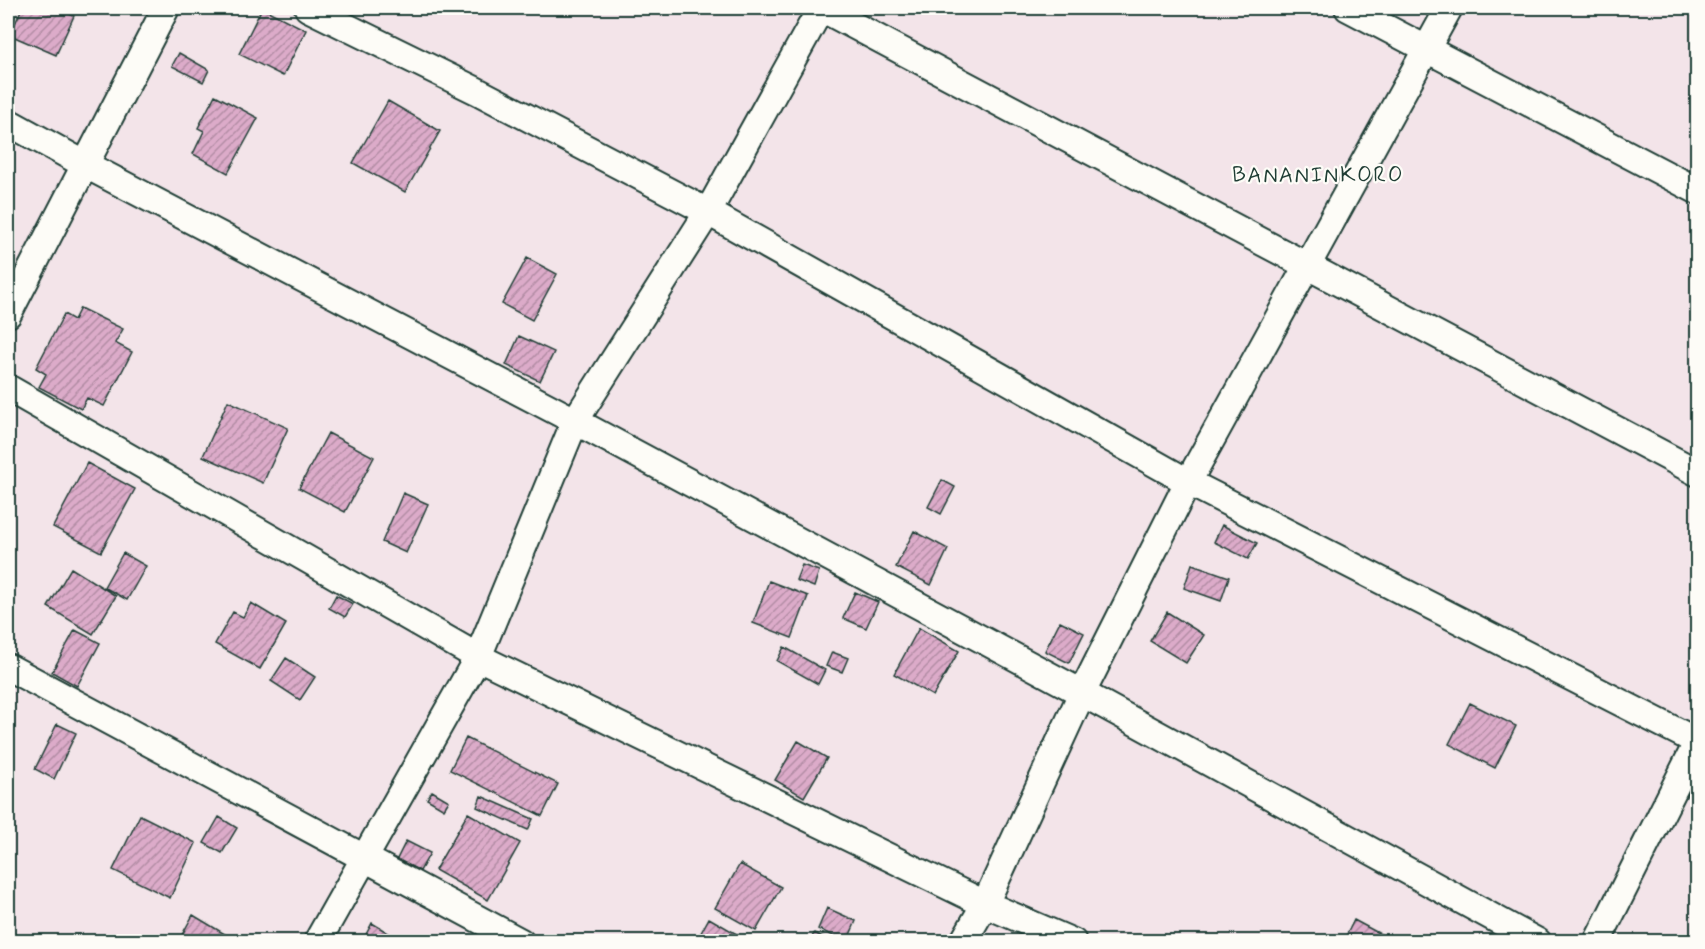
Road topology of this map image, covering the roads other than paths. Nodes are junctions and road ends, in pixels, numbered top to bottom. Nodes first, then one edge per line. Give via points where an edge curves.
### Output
1 (166, 8) edge
2 (308, 8) edge
3 (821, 8) edge
4 (1348, 8) edge
5 (1449, 8) edge
6 (1426, 49) junction
7 (8, 122) edge
8 (86, 165) junction
9 (1698, 191) edge
10 (708, 212) junction
11 (1307, 266) junction
12 (8, 314) edge
13 (8, 388) edge
14 (575, 422) junction
15 (1698, 472) edge
16 (1188, 482) junction
17 (478, 657) junction
18 (8, 667) edge
19 (1082, 693) junction
20 (1697, 741) edge
21 (364, 858) junction
22 (985, 903) junction
23 (317, 942) edge
24 (521, 942) edge
25 (963, 942) edge
26 (1073, 942) edge
27 (1538, 942) edge
28 (1597, 942) edge

1 - 8 street
2 - 10 street
3 - 10 street
3 - 11 street
4 - 6 street
5 - 6 street
6 - 9 street
6 - 11 street
7 - 8 street
8 - 12 street
8 - 14 street
10 - 14 street
10 - 16 street
11 - 15 street
11 - 16 street
13 - 17 street
14 - 17 street
14 - 19 street
16 - 19 street
16 - 20 street
17 - 21 street
17 - 22 street
18 - 21 street
19 - 22 street
19 - 27 street
20 - 28 street
21 - 23 street
21 - 24 street
22 - 25 street
22 - 26 street

